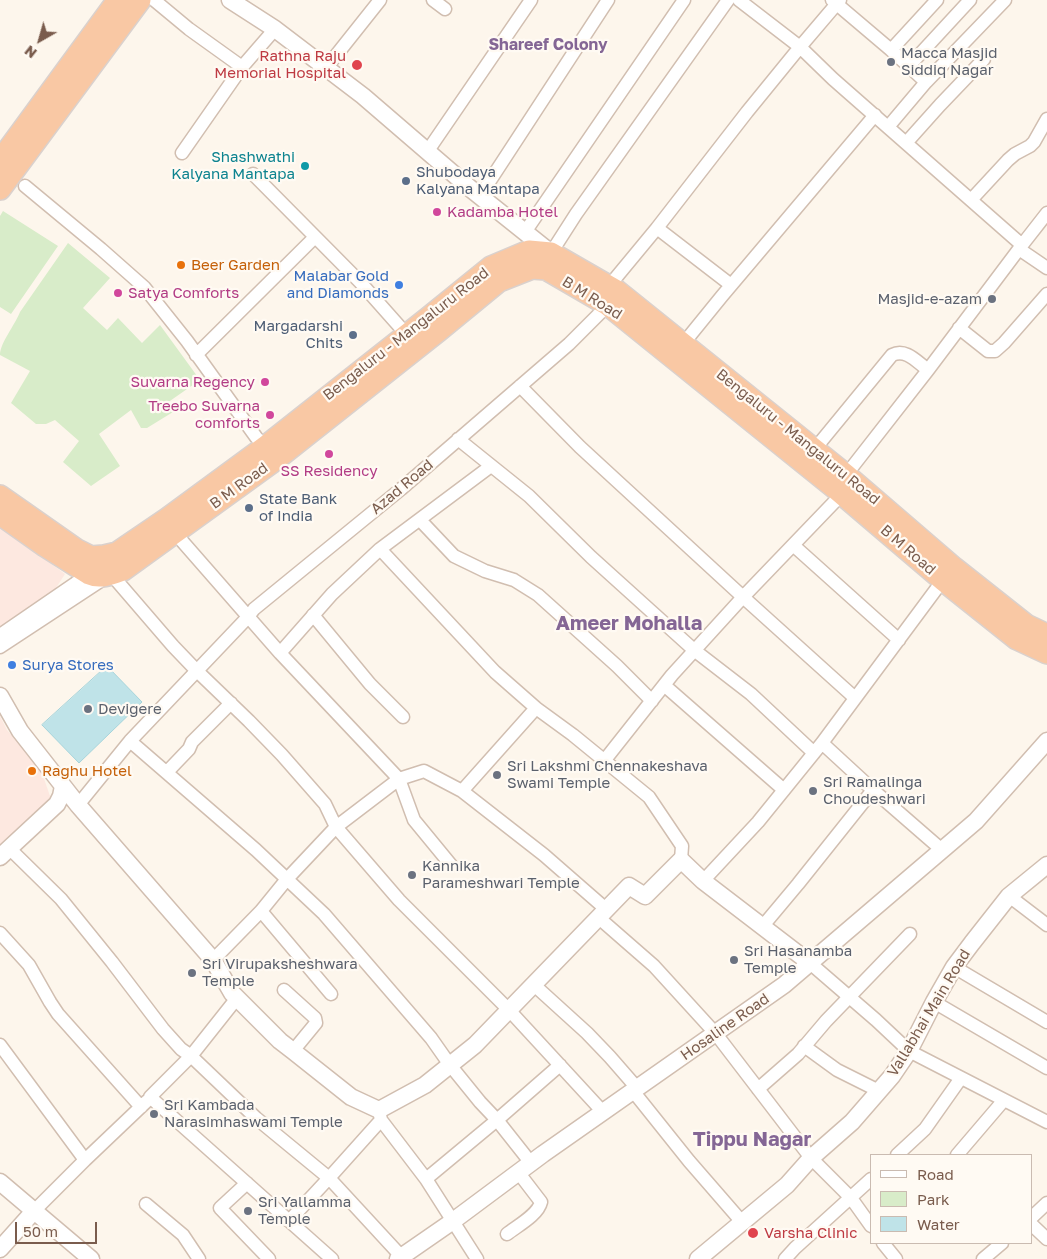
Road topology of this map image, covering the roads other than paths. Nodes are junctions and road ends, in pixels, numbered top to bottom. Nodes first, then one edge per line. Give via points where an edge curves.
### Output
1 (118, 0) edge
2 (140, 0) edge
3 (154, 0) edge
4 (230, 0) edge
5 (380, 0) edge
6 (433, 0) edge
7 (531, 0) edge
8 (608, 0) edge
9 (684, 0) edge
10 (728, 0) edge
11 (739, 0) edge
12 (937, 0) edge
13 (970, 0) edge
14 (1005, 0) edge
15 (837, 1) edge
16 (445, 9) dead end
17 (275, 29) junction
18 (800, 47) junction
19 (891, 50) junction
20 (984, 58) dead end
21 (909, 66) junction
22 (242, 67) junction
23 (326, 68) junction
24 (926, 82) junction
25 (875, 115) junction
26 (1047, 119) edge
27 (888, 127) junction
28 (906, 143) junction
29 (427, 152) junction
30 (182, 153) dead end
31 (0, 161) edge
32 (253, 174) dead end
33 (25, 186) dead end
34 (0, 189) edge
35 (480, 196) junction
36 (971, 200) junction
37 (1047, 212) edge
38 (658, 228) junction
39 (525, 232) junction
40 (315, 237) junction
41 (1021, 247) junction
42 (551, 253) junction
43 (1047, 268) edge
44 (731, 285) junction
45 (471, 294) junction
46 (1047, 294) edge
47 (608, 296) junction
48 (958, 328) junction
49 (407, 335) junction
50 (683, 344) junction
51 (196, 356) junction
52 (928, 370) junction
53 (520, 386) junction
54 (458, 439) junction
55 (264, 447) junction
56 (814, 450) junction
57 (492, 466) junction
58 (844, 485) junction
59 (0, 496) edge
60 (0, 514) edge
61 (420, 520) junction
62 (175, 533) junction
63 (793, 545) junction
64 (380, 549) junction
65 (112, 567) junction
66 (89, 574) junction
67 (949, 574) junction
68 (743, 597) junction
69 (313, 615) junction
70 (248, 617) junction
71 (0, 634) edge
72 (1047, 635) edge
73 (898, 640) junction
74 (0, 647) edge
75 (694, 650) junction
76 (280, 653) junction
77 (1047, 653) edge
78 (196, 670) junction
79 (664, 685) junction
80 (0, 696) edge
81 (855, 698) junction
82 (652, 701) junction
83 (231, 703) junction
84 (536, 708) junction
85 (402, 717) dead end
86 (130, 741) junction
87 (1047, 741) edge
88 (818, 748) junction
89 (604, 761) junction
90 (167, 772) junction
91 (399, 779) junction
92 (63, 786) junction
93 (784, 790) junction
94 (873, 790) junction
95 (462, 791) junction
96 (78, 805) junction
97 (336, 827) junction
98 (942, 850) junction
99 (5, 852) edge
100 (680, 860) junction
101 (1047, 865) edge
102 (451, 866) dead end
103 (287, 879) junction
104 (703, 881) junction
105 (1009, 896) junction
106 (261, 911) junction
107 (603, 914) junction
108 (1047, 925) edge
109 (762, 927) junction
110 (0, 933) edge
111 (910, 934) dead end
112 (213, 960) junction
113 (810, 963) junction
114 (954, 967) junction
115 (533, 984) junction
116 (284, 990) dead end
117 (331, 994) dead end
118 (849, 997) junction
119 (237, 998) junction
120 (934, 1002) junction
121 (509, 1010) junction
122 (1045, 1017) edge
123 (716, 1034) junction
124 (0, 1045) edge
125 (804, 1046) junction
126 (293, 1051) junction
127 (909, 1051) junction
128 (191, 1056) junction
129 (560, 1064) junction
130 (450, 1065) junction
131 (1047, 1068) edge
132 (961, 1078) junction
133 (758, 1088) junction
134 (635, 1090) junction
135 (880, 1091) junction
136 (1004, 1100) junction
137 (146, 1102) junction
138 (603, 1112) junction
139 (380, 1115) junction
140 (497, 1120) junction
141 (1047, 1122) edge
142 (898, 1154) edge
143 (958, 1154) edge
144 (812, 1158) junction
145 (85, 1160) junction
146 (524, 1168) junction
147 (329, 1178) junction
148 (426, 1179) junction
149 (870, 1180) edge
150 (0, 1182) edge
151 (246, 1183) junction
152 (851, 1198) junction
153 (1047, 1203) edge
154 (146, 1204) dead end
155 (34, 1211) junction
156 (1032, 1217) edge
157 (289, 1221) junction
158 (453, 1221) junction
159 (742, 1222) junction
160 (870, 1225) edge
161 (1032, 1225) edge
162 (507, 1234) dead end
163 (1047, 1238) edge
164 (884, 1244) edge
165 (1001, 1244) edge
166 (0, 1249) edge
167 (989, 1257) edge
168 (400, 1258) edge
169 (892, 1258) edge
170 (91, 1259) edge
171 (199, 1259) edge
172 (269, 1259) edge
173 (332, 1259) edge
174 (477, 1259) edge
175 (698, 1259) edge
176 (785, 1259) edge

1 - 31 highway
2 - 34 highway
3 - 22 street
4 - 17 street
5 - 23 street
6 - 16 street
7 - 29 street
8 - 35 street
9 - 39 street
10 - 42 street
11 - 18 street
12 - 19 street
13 - 21 street
14 - 24 street
15 - 18 street, Azad Road
15 - 19 street
17 - 22 street
17 - 23 street
18 - 25 street
18 - 38 street, Azad Road
19 - 21 street
20 - 28 street
21 - 24 street
22 - 30 street
23 - 29 street
24 - 27 street
25 - 27 street
25 - 44 street
26 - 36 street via 1034,142 1008,160
27 - 28 street
28 - 36 street
29 - 35 street
32 - 40 street
33 - 51 street via 144,287
35 - 39 street
36 - 41 street
37 - 41 street
38 - 44 street
38 - 47 street, Azad Road
39 - 42 street
40 - 49 street
40 - 51 street
41 - 43 street
41 - 48 street
42 - 45 highway, Bengaluru - Mangaluru Road via 529,251 491,267
42 - 47 highway, Bengaluru - Mangaluru Road
44 - 50 street
45 - 47 highway, B M Road via 532,268 546,269
45 - 49 highway, Bengaluru - Mangaluru Road
45 - 62 highway, B M Road via 275,460
46 - 48 street via 995,351 988,351
47 - 50 highway, Bengaluru - Mangaluru Road via 618,291
47 - 53 street, Azad Road via 569,344
47 - 58 highway, B M Road
48 - 52 street
49 - 55 highway, Bengaluru - Mangaluru Road
50 - 56 highway, Bengaluru - Mangaluru Road
51 - 55 street
52 - 56 street via 906,354 892,355
52 - 58 street
53 - 54 street, Azad Road
53 - 68 street via 580,447
54 - 57 street
54 - 70 street, Azad Road
55 - 65 highway, Bengaluru - Mangaluru Road via 117,552
56 - 58 highway, Bengaluru - Mangaluru Road
57 - 61 street
57 - 75 street via 529,496
58 - 63 street
58 - 67 highway, B M Road
59 - 65 highway via 77,550
60 - 66 highway
61 - 64 street
61 - 82 street via 454,556 514,580 538,595
62 - 65 highway, B M Road
62 - 70 street
63 - 68 street
63 - 73 street
64 - 69 street
64 - 84 street via 495,672
65 - 66 highway via 102,576
65 - 74 street
65 - 78 street via 150,620
66 - 71 street
67 - 72 highway via 1026,625
67 - 73 street
67 - 77 highway, B M Road via 1017,639
68 - 75 street
68 - 81 street
69 - 76 street
69 - 85 street
70 - 76 street
70 - 78 street, Azad Road
73 - 81 street
75 - 79 street
75 - 88 street
76 - 91 street
78 - 83 street
78 - 86 street, Azad Road
79 - 82 street
79 - 93 street
80 - 92 street via 20,731
81 - 88 street
82 - 89 street
83 - 90 street
83 - 97 street via 324,804
84 - 89 street
84 - 95 street
86 - 90 street
86 - 96 street, Azad Road
87 - 98 street, Hosaline Road via 976,821
88 - 93 street
88 - 94 street
89 - 100 street via 649,797 682,846
90 - 103 street
91 - 95 street via 424,771
91 - 97 street
91 - 102 street via 414,820
92 - 96 street
92 - 99 street via 57,804
93 - 104 street
94 - 98 street
94 - 109 street
95 - 107 street via 544,855 584,891
96 - 112 street
97 - 103 street
97 - 121 street via 400,900
98 - 113 street, Hosaline Road
99 - 128 street via 61,899 163,1029
100 - 104 street
100 - 107 street via 645,896 629,886
101 - 105 street, Vallabhai Main Road
103 - 106 street
103 - 130 street via 353,947
104 - 109 street
105 - 108 street
105 - 114 street, Vallabhai Main Road
106 - 112 street
106 - 117 street
107 - 115 street
107 - 123 street
109 - 113 street
110 - 137 street via 29,965 58,1014
111 - 118 street
112 - 119 street
113 - 118 street
113 - 123 street, Hosaline Road
114 - 120 street, Vallabhai Main Road
114 - 122 street
115 - 121 street
115 - 134 street via 587,1033
116 - 126 street via 316,1020
118 - 125 street
118 - 127 street
119 - 126 street
119 - 128 street
120 - 127 street, Vallabhai Main Road
120 - 131 street
121 - 129 street
121 - 130 street via 476,1045
123 - 133 street
123 - 134 street, Hosaline Road
124 - 145 street
125 - 133 street
125 - 135 street via 837,1070
126 - 139 street via 352,1098
127 - 132 street
127 - 135 street, Vallabhai Main Road
128 - 137 street
128 - 147 street via 256,1118
129 - 138 street
129 - 140 street
130 - 139 street
130 - 140 street
132 - 136 street
132 - 142 street via 925,1129
133 - 144 street
134 - 138 street, Hosaline Road
134 - 159 street via 688,1161
135 - 144 street, Vallabhai Main Road
136 - 141 street
136 - 143 street
137 - 145 street
137 - 151 street
138 - 146 street, Hosaline Road
139 - 147 street
139 - 148 street
140 - 146 street
140 - 148 street
144 - 152 street
144 - 159 street, Vallabhai Main Road via 787,1185
145 - 155 street
146 - 158 street, Hosaline Road
146 - 162 street via 541,1205
147 - 157 street
147 - 168 street
148 - 158 street
149 - 152 street
150 - 155 street
151 - 157 street
151 - 172 street via 220,1208
152 - 160 street
152 - 176 street
153 - 156 street
154 - 171 street via 184,1235
155 - 166 street
155 - 170 street
157 - 173 street
158 - 168 street, Hosaline Road
158 - 174 street
159 - 175 street, Vallabhai Main Road
161 - 163 street
164 - 169 street
165 - 167 street

